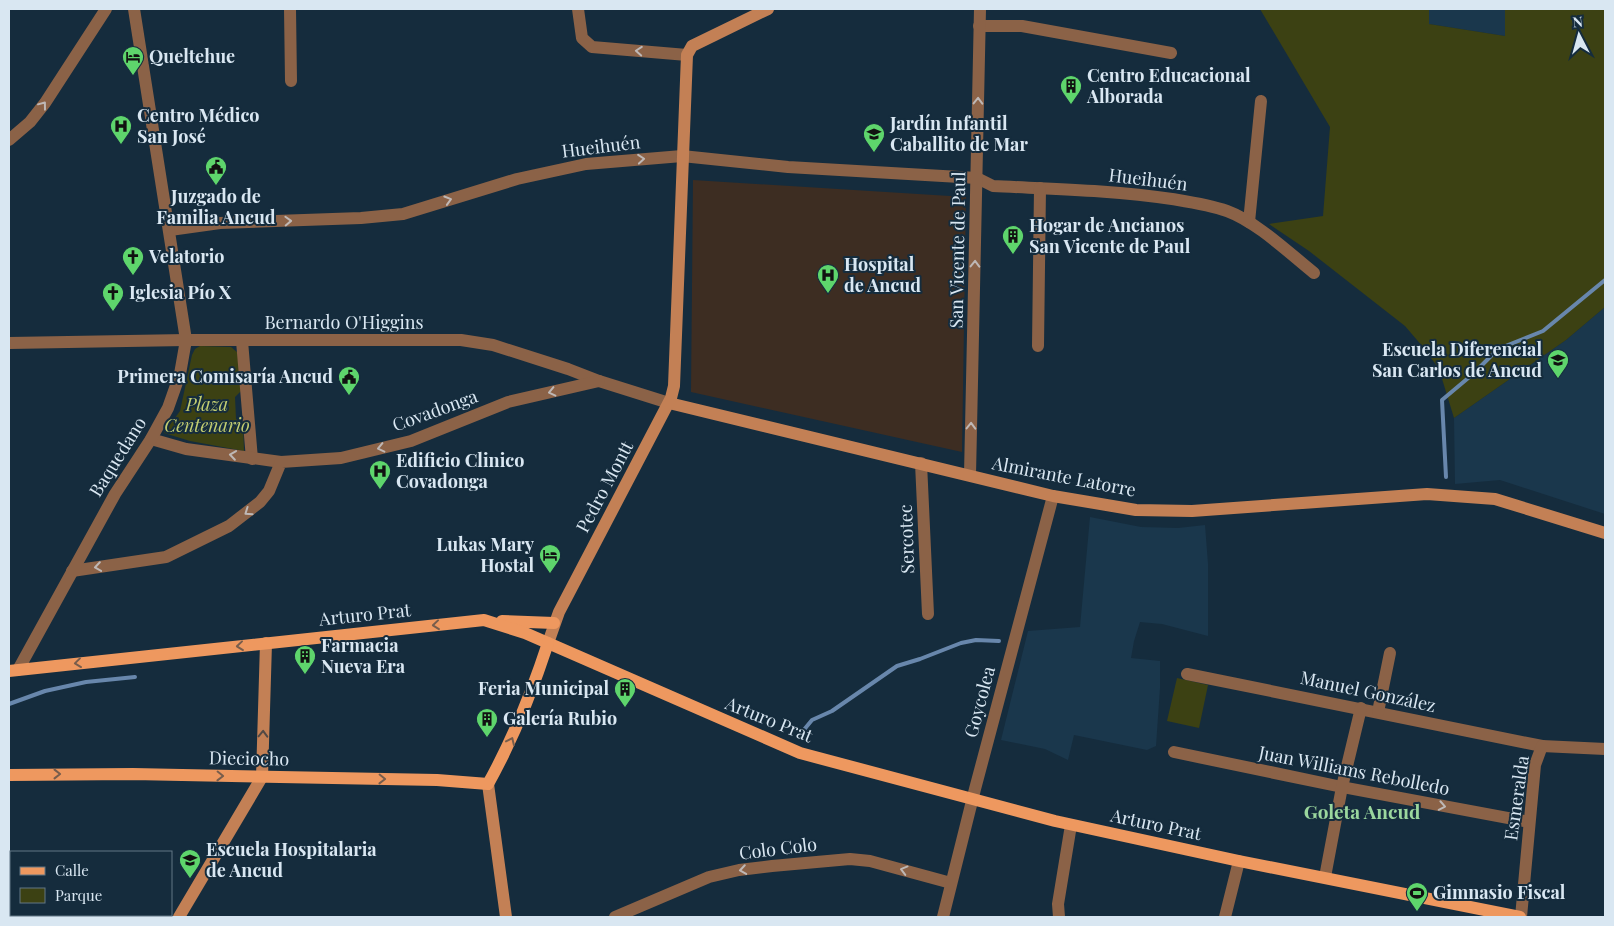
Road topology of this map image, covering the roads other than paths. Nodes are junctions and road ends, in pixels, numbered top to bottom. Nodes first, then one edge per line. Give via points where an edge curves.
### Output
1 (106, 9) edge
2 (134, 9) edge
3 (290, 9) edge
4 (578, 9) edge
5 (768, 9) edge
6 (980, 9) edge
7 (979, 26) junction
8 (1171, 53) dead end
9 (687, 55) junction
10 (291, 81) dead end
11 (1261, 101) dead end
12 (9, 140) edge
13 (682, 156) junction
14 (977, 178) junction
15 (1040, 188) junction
16 (1249, 222) junction
17 (170, 230) junction
18 (1314, 273) dead end
19 (186, 340) junction
20 (242, 341) junction
21 (9, 343) edge
22 (1038, 346) dead end
23 (599, 381) junction
24 (669, 403) junction
25 (151, 439) junction
26 (252, 459) junction
27 (281, 462) junction
28 (921, 464) junction
29 (970, 475) junction
30 (1053, 496) junction
31 (1605, 533) edge
32 (72, 571) junction
33 (928, 614) dead end
34 (484, 620) junction
35 (554, 623) junction
36 (266, 643) junction
37 (548, 643) junction
38 (1390, 653) dead end
39 (13, 670) edge
40 (1187, 674) dead end
41 (9, 680) edge
42 (1361, 708) junction
43 (1378, 712) junction
44 (1542, 746) junction
45 (1605, 749) edge
46 (1174, 752) dead end
47 (9, 775) edge
48 (262, 777) junction
49 (488, 784) junction
50 (1342, 787) junction
51 (973, 799) junction
52 (1529, 822) junction
53 (1071, 825) junction
54 (1239, 861) junction
55 (1325, 877) junction
56 (951, 883) junction
57 (51, 916) edge
58 (45, 917) edge
59 (179, 917) edge
60 (506, 917) edge
61 (615, 917) edge
62 (943, 917) edge
63 (1059, 917) edge
64 (1225, 917) edge
65 (1520, 917) edge

12 -> 1 street via 45,103
2 - 17 street, Baquedano
3 - 10 street
9 -> 4 street via 592,47 582,38
5 - 9 main road via 692,46
6 - 7 street, San Vicente de Paul
7 - 8 street via 1022,26
14 -> 7 street, San Vicente de Paul
9 - 13 main road, Pedro Montt
11 - 16 street
13 - 14 street, Hueihuén via 788,167
17 -> 13 street, Hueihuén via 220,223 403,214 517,179 586,164
13 - 24 main road, Pedro Montt via 674,386
14 - 15 street, Hueihuén via 993,186
29 -> 14 street, San Vicente de Paul
15 - 16 street, Hueihuén via 1155,196 1228,211
15 - 22 street
16 - 18 street, Hueihuén
17 - 19 street, Baquedano
19 - 20 street, Bernardo O'Higgins
19 - 21 street, Bernardo O'Higgins
19 - 25 street, Baquedano via 180,374 168,408
20 - 23 street, Bernardo O'Higgins via 461,340 493,345
20 - 26 street
23 - 24 street, Bernardo O'Higgins
23 -> 27 street, Covadonga via 508,402 410,441 341,458
24 - 28 main road, Almirante Latorre
24 - 35 main road, Pedro Montt
26 -> 25 street, Covadonga via 186,450
25 - 32 street, Baquedano via 114,494
26 - 27 street, Covadonga
27 -> 32 street via 269,491 229,526 166,557
28 - 29 main road, Almirante Latorre
28 - 33 street, Sercotec
29 - 30 main road, Almirante Latorre
30 - 31 main road, Almirante Latorre via 1136,510 1192,511 1427,494 1462,495 1494,499
30 - 51 street, Goycolea
32 - 39 street, Baquedano
34 - 35 main road
34 -> 36 main road, Arturo Prat
34 - 37 main road, Arturo Prat
35 - 37 main road, Pedro Montt
36 -> 39 main road, Arturo Prat
48 -> 36 main road
49 -> 37 main road, Pedro Montt via 520,720
37 - 51 main road, Arturo Prat via 800,753
38 - 43 street
39 - 41 main road
40 - 42 street, Manuel González
42 - 43 street, Manuel González
42 - 50 street
43 - 44 street, Manuel González
44 - 45 street, Esmeralda
44 - 52 street, Esmeralda via 1535,765
46 - 50 street, Juan Williams Rebolledo
47 -> 48 main road, Dieciocho
48 -> 49 main road, Dieciocho
48 - 59 main road
49 - 60 main road
50 -> 52 street, Juan Williams Rebolledo
50 - 55 street
51 - 53 main road, Arturo Prat
51 - 56 street, Goycolea
52 - 65 street, Esmeralda
53 - 54 main road, Arturo Prat
53 - 63 street via 1058,904
54 - 55 main road, Arturo Prat
54 - 64 street
55 - 65 main road, Arturo Prat
56 -> 61 street, Colo Colo via 870,861 850,859 772,866 709,877
56 - 62 street, Goycolea
57 - 58 main road

